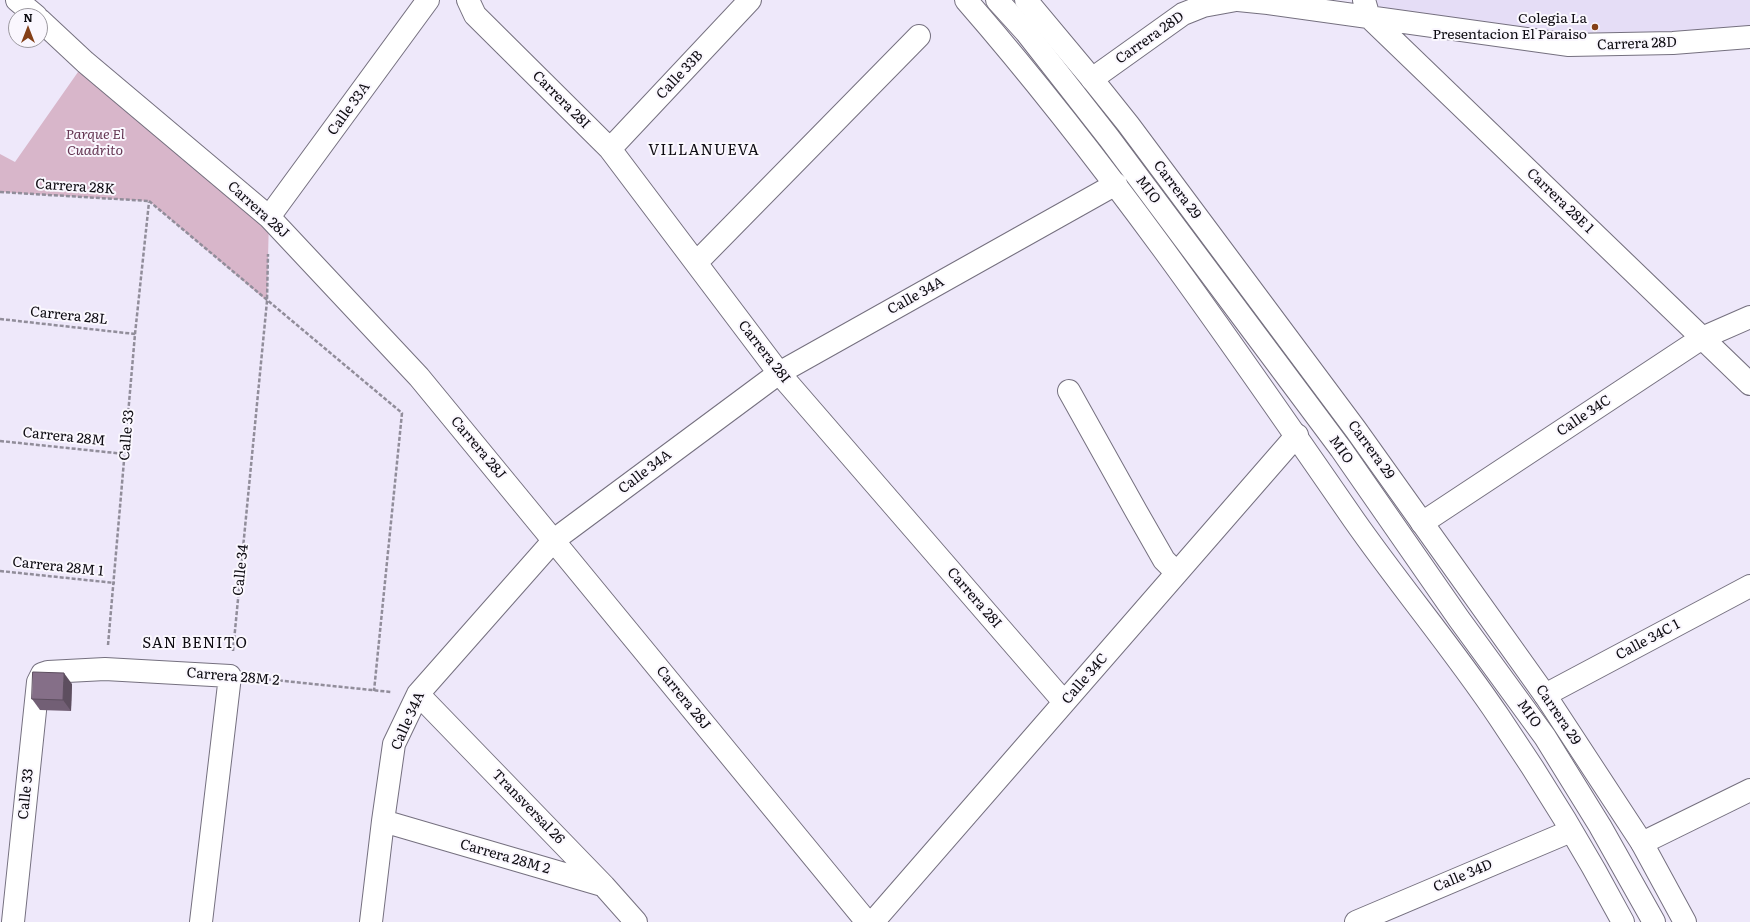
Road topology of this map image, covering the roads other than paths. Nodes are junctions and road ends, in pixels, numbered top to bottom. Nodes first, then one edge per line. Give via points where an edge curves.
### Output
1 (428, 0) edge
2 (468, 0) edge
3 (750, 0) edge
4 (966, 0) edge
5 (997, 0) edge
6 (1026, 0) edge
7 (1237, 0) edge
8 (1367, 9) edge
9 (48, 27) edge
10 (919, 36) dead end
11 (1750, 37) edge
12 (1092, 79) junction
13 (610, 149) junction
14 (1116, 184) junction
15 (269, 217) junction
16 (696, 263) junction
17 (1750, 317) edge
18 (1702, 338) junction
19 (779, 373) junction
20 (1750, 384) edge
21 (1069, 391) dead end
22 (1297, 435) junction
23 (1422, 523) junction
24 (554, 540) junction
25 (1177, 573) junction
26 (1750, 586) edge
27 (48, 672) joint
28 (418, 694) junction
29 (1545, 695) junction
30 (1064, 702) junction
31 (1750, 790) edge
32 (383, 821) junction
33 (1571, 831) junction
34 (1642, 843) junction
35 (604, 886) junction
36 (13, 922) edge
37 (201, 922) edge
38 (371, 922) edge
39 (636, 922) edge
40 (867, 922) edge
41 (873, 922) edge
42 (1356, 922) edge
43 (1623, 922) edge
44 (1654, 922) edge
45 (1685, 922) edge

1 - 15 street, Calle 33A
2 - 13 street, Carrera 28I via 475,15
3 - 13 street, Calle 33B
4 - 14 street
5 - 44 street, MIO via 1026,32 1109,138 1341,449 1545,737 1600,826
6 - 12 street, Carrera 29
7 - 8 street, Carrera 28D
7 - 12 street, Carrera 28D via 1202,6 1183,14
8 - 11 street, Carrera 28D via 1569,45 1680,43
8 - 18 street, Carrera 28E 1
9 - 15 street, Carrera 28J via 85,62
10 - 16 street
12 - 23 street, Carrera 29 via 1356,430
13 - 16 street, Carrera 28I
14 - 19 street, Calle 34A
14 - 22 street
15 - 24 street, Carrera 28J via 419,377
16 - 19 street, Carrera 28I
17 - 18 street, Calle 34C
18 - 20 street, Carrera 28E 1
18 - 23 street, Calle 34C
19 - 24 street, Calle 34A
19 - 30 street, Carrera 28I
21 - 25 street via 1164,560
22 - 25 street, Calle 34C
22 - 33 street via 1356,522 1499,717
23 - 29 street, Carrera 29
24 - 28 street, Calle 34A
24 - 40 street, Carrera 28J
25 - 30 street, Calle 34C
26 - 29 street, Calle 34C 1
27 - 36 street, Calle 33 via 42,674 38,682
27 - 37 street, Carrera 28M 2 via 105,669 230,676
28 - 32 street, Calle 34A via 394,744
28 - 35 street, Transversal 26
29 - 34 street, Carrera 29
30 - 41 street, Calle 34C
31 - 34 street
32 - 35 street, Carrera 28M 2
32 - 38 street, Calle 34A
33 - 42 street, Calle 34D
33 - 43 street
34 - 45 street, Carrera 29
35 - 39 street, Transversal 26

